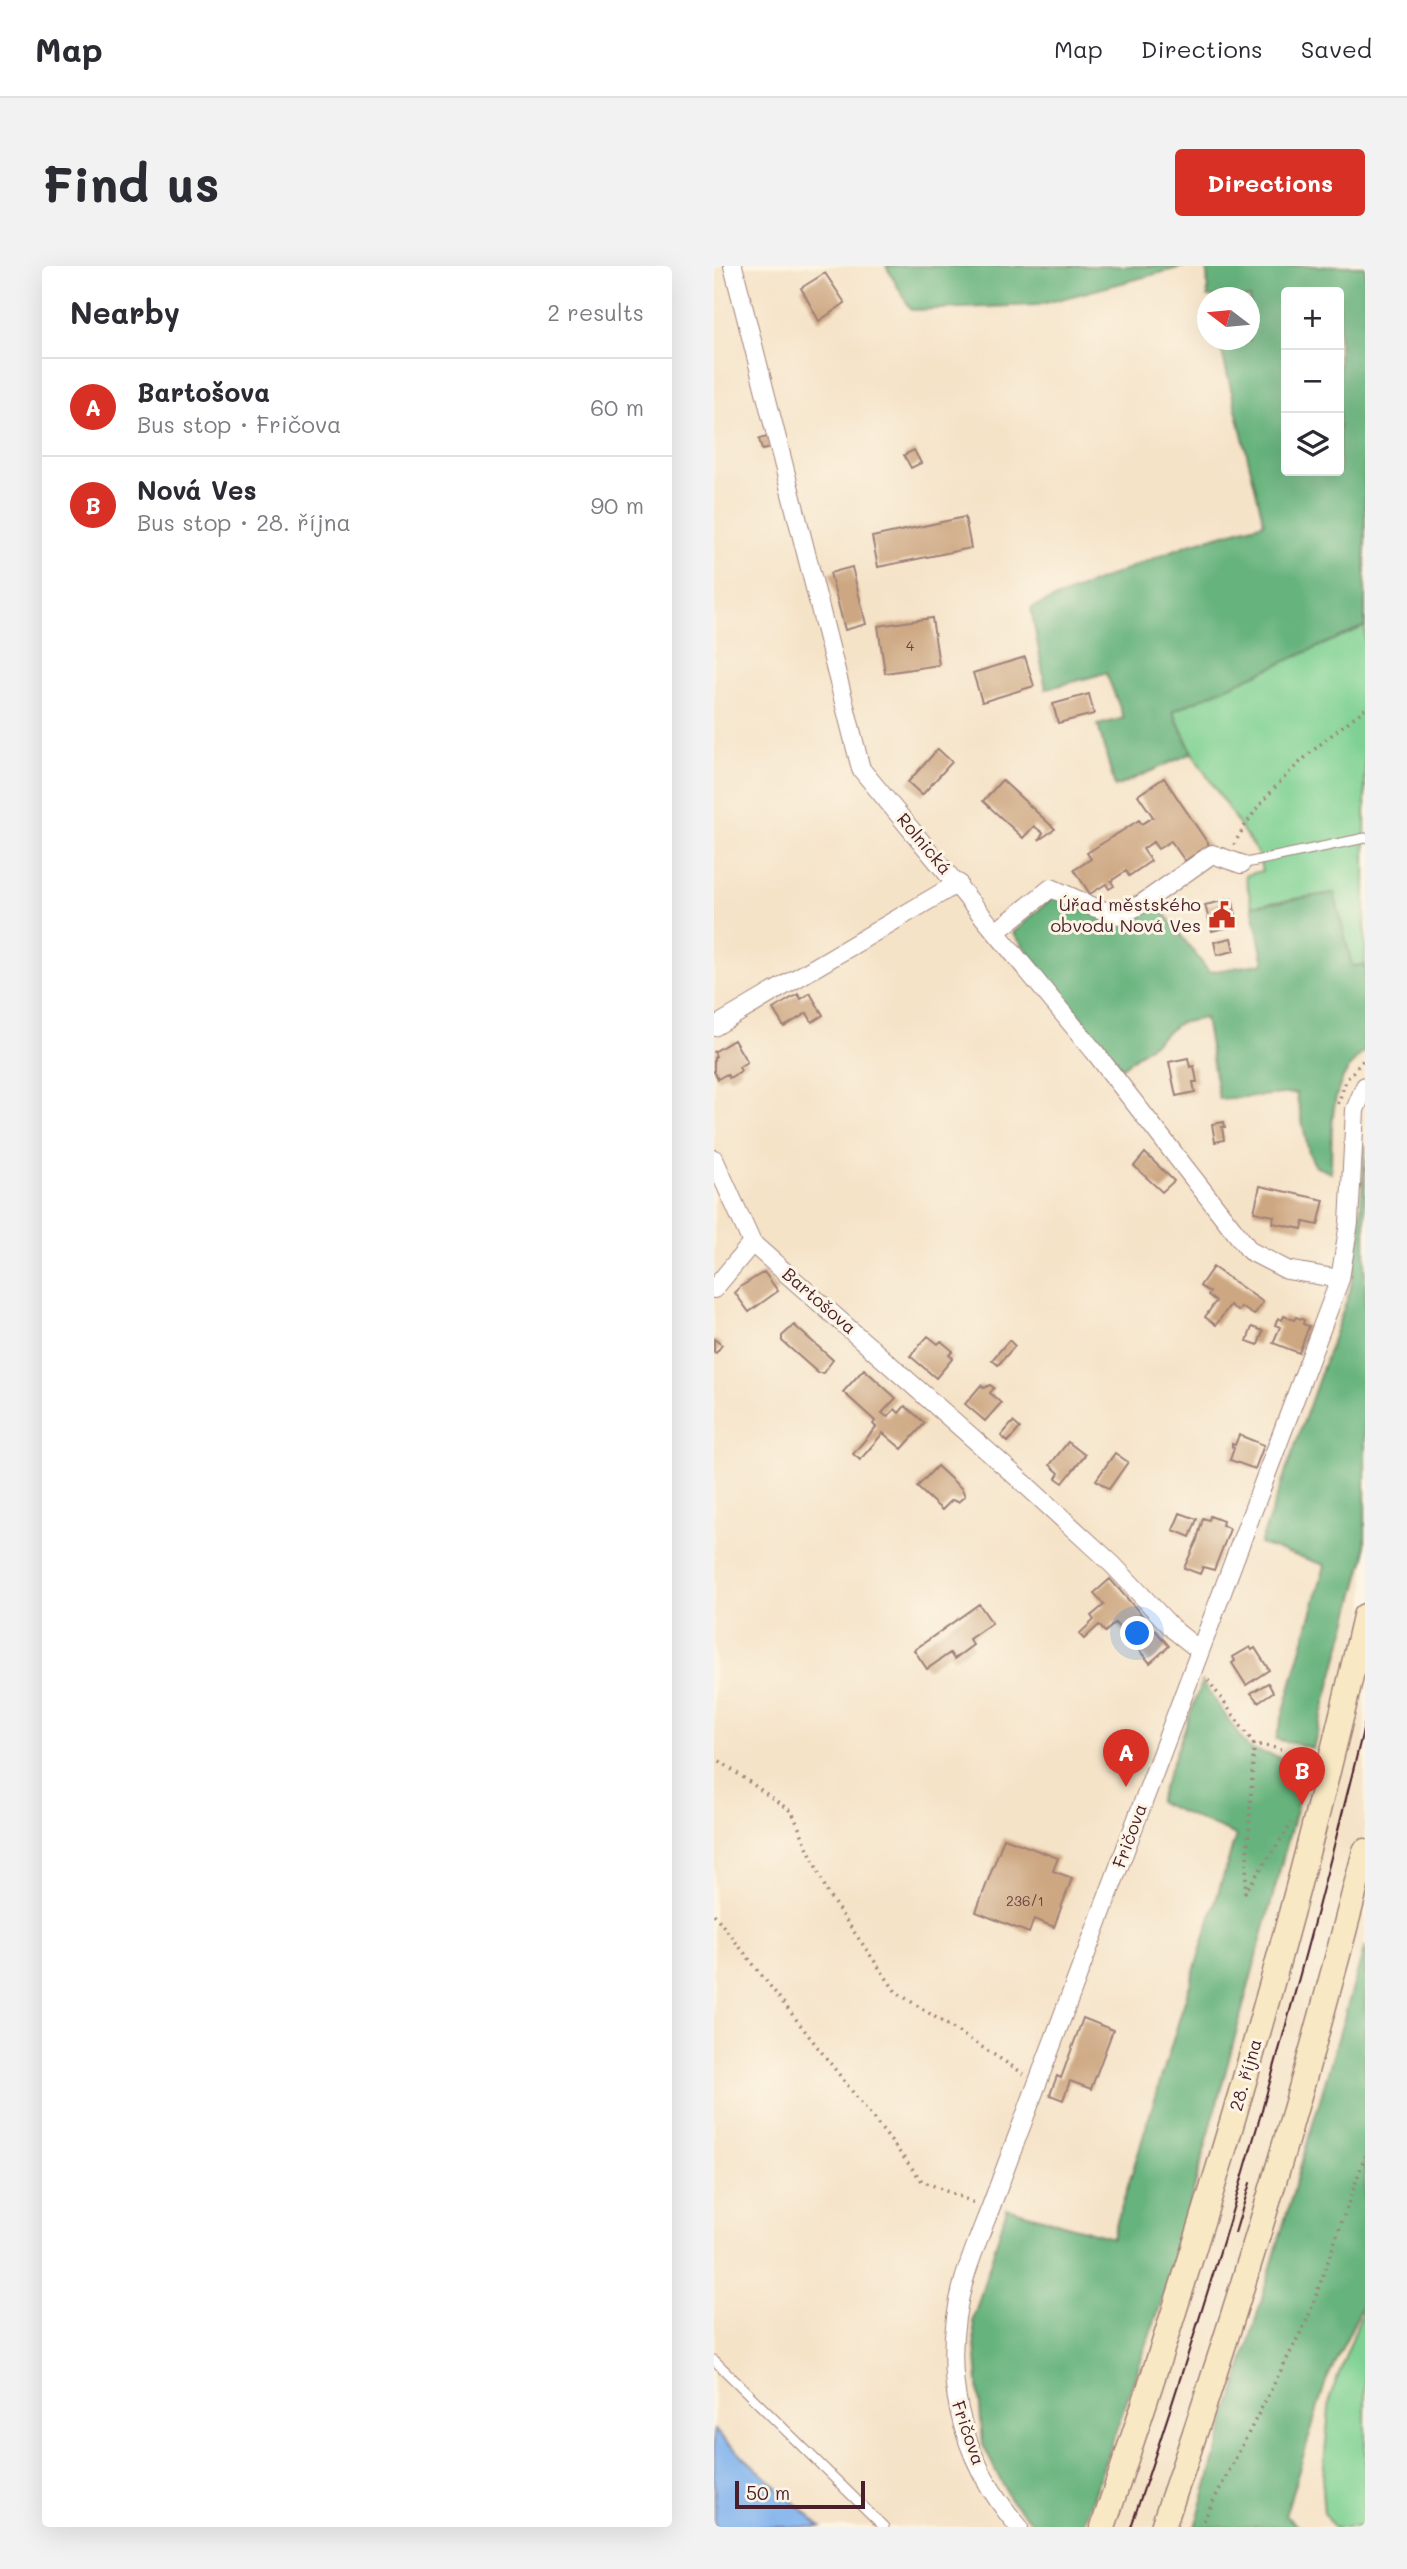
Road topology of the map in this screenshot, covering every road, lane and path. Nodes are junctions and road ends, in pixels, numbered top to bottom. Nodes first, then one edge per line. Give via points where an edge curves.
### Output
1 (733, 266) edge
2 (1365, 709) edge
3 (1365, 838) edge
4 (1234, 862) junction
5 (958, 883) junction
6 (997, 931) junction
7 (714, 1027) edge
8 (1365, 1086) edge
9 (714, 1159) edge
10 (752, 1243) junction
11 (1340, 1279) junction
12 (714, 1289) edge
13 (1365, 1616) edge
14 (1199, 1650) junction
15 (1254, 1744) junction
16 (1281, 1749) dead end
17 (714, 1757) edge
18 (1298, 1815) dead end
19 (1365, 1851) edge
20 (714, 1914) edge
21 (1037, 2082) junction
22 (1365, 2156) edge
23 (975, 2203) dead end
24 (714, 2360) edge
25 (884, 2527) edge
26 (1019, 2527) edge
27 (1103, 2527) edge
28 (1163, 2527) edge
29 (1200, 2527) edge

1 - 5 street, Rolnická via 861,769
2 - 4 path via 1283,779 1242,828
3 - 4 lane
4 - 6 street via 1212,855 1119,915 1051,888
5 - 6 street, Rolnická
5 - 7 street
6 - 11 street, Rolnická via 1250,1251 1287,1270
8 - 11 street, Fričova via 1355,1110 1349,1223
9 - 10 street, Bartošova
10 - 12 street
10 - 14 street, Bartošova via 1027,1486
11 - 14 street, Fričova
13 - 27 main road, 28. října via 1296,1898 1226,2146
14 - 15 path via 1210,1684
14 - 21 street, Fričova
15 - 16 path
15 - 18 path via 1245,1892
17 - 21 path via 792,1812 829,1896 896,1992
19 - 28 main road via 1262,2219
20 - 23 path via 922,2180
21 - 26 street, Fričova via 964,2280 955,2337 957,2409 975,2459
22 - 29 path via 1308,2318
24 - 25 lane

